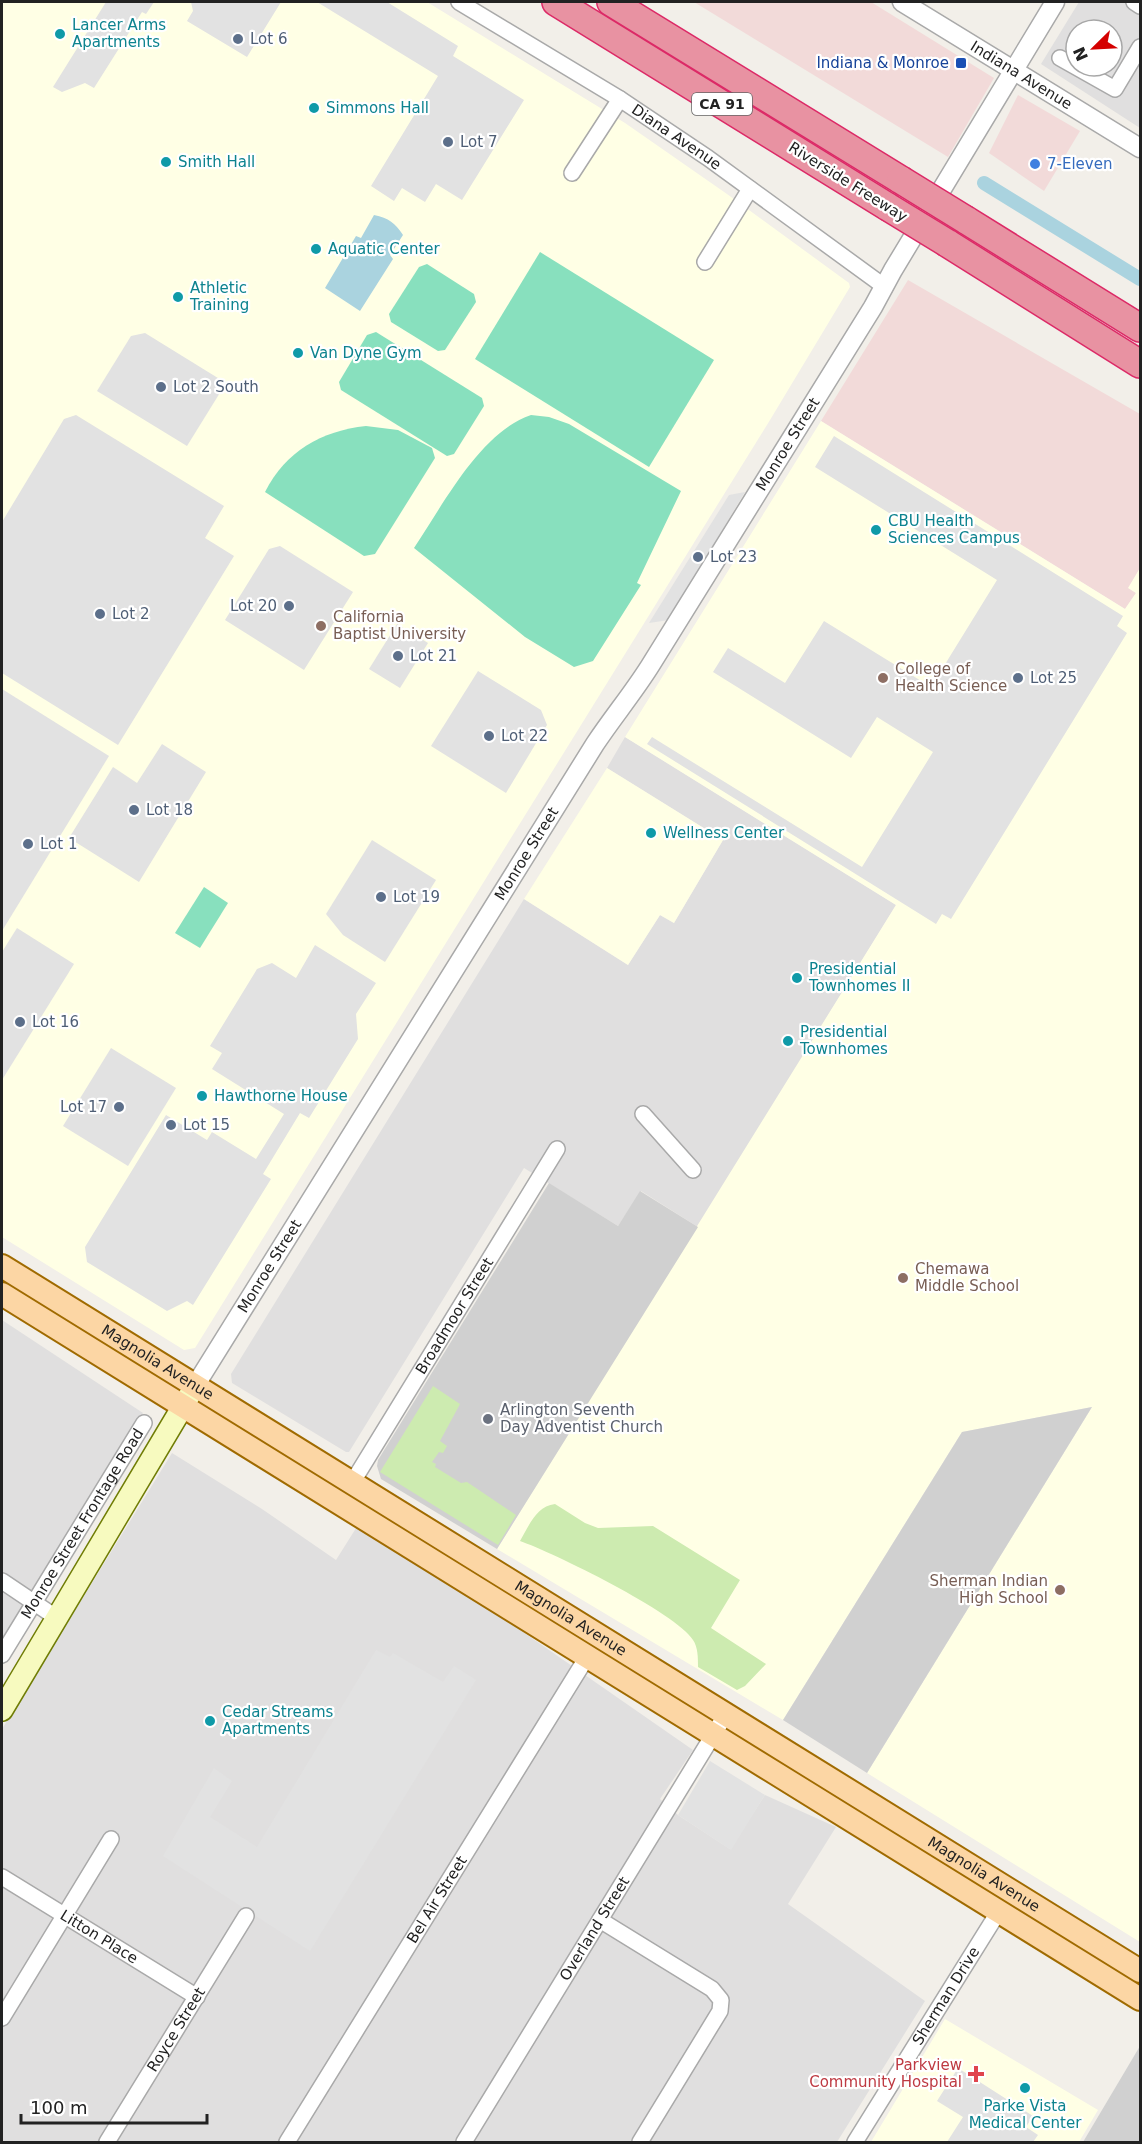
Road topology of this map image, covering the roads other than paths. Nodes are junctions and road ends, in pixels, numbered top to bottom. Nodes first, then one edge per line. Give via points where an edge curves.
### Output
1 (459, 2) edge
2 (556, 2) edge
3 (611, 2) edge
4 (903, 2) edge
5 (1054, 2) edge
6 (1134, 2) edge
7 (1140, 6) edge
8 (1140, 47) edge
9 (1060, 58) dead end
10 (1014, 70) junction
11 (620, 99) junction
12 (1140, 147) edge
13 (572, 173) dead end
14 (750, 189) junction
15 (705, 262) dead end
16 (885, 286) junction
17 (1140, 328) edge
18 (1140, 364) edge
19 (643, 1114) dead end
20 (557, 1149) dead end
21 (693, 1170) dead end
22 (2, 1266) edge
23 (2, 1294) edge
24 (195, 1386) junction
25 (183, 1405) junction
26 (144, 1423) dead end
27 (352, 1483) junction
28 (2, 1581) edge
29 (33, 1604) junction
30 (57, 1618) junction
31 (2, 1655) edge
32 (587, 1657) junction
33 (2, 1710) edge
34 (726, 1714) junction
35 (715, 1735) junction
36 (111, 1839) dead end
37 (2, 1877) edge
38 (999, 1911) junction
39 (64, 1915) junction
40 (246, 1916) dead end
41 (600, 1920) junction
42 (1140, 1971) edge
43 (197, 1997) junction
44 (1140, 1999) edge
45 (2, 2018) edge
46 (107, 2142) edge
47 (287, 2142) edge
48 (464, 2142) edge
49 (640, 2142) edge
50 (855, 2142) edge

1 - 11 street, Diana Avenue
2 - 18 highway, Riverside Freeway / CA 91, bridge
3 - 17 highway, Riverside Freeway / CA 91, bridge
4 - 10 street, Indiana Avenue
5 - 10 street, Monroe Street
6 - 7 street
8 - 9 street via 1115,89
10 - 12 street, Indiana Avenue
10 - 16 street, Monroe Street
11 - 13 street
11 - 14 street, Diana Avenue
14 - 15 street
14 - 16 street, Diana Avenue
16 - 24 street, Monroe Street
19 - 21 street
20 - 27 street, Broadmoor Street
22 - 24 main road, Magnolia Avenue
23 - 25 main road, Magnolia Avenue
24 - 25 main road, Monroe Street
24 - 27 main road, Magnolia Avenue
25 - 30 main road, Monroe Street
25 - 32 main road, Magnolia Avenue
26 - 29 street, Monroe Street Frontage Road
27 - 34 main road, Magnolia Avenue
28 - 29 street
29 - 30 street
29 - 31 street, Monroe Street Frontage Road
30 - 33 main road, Monroe Street
32 - 35 main road, Magnolia Avenue
32 - 47 street, Bel Air Street
34 - 35 street, Overland Street
34 - 42 main road, Magnolia Avenue
35 - 38 main road, Magnolia Avenue
35 - 41 street, Overland Street
36 - 39 street
37 - 39 street, Litton Place
38 - 44 main road, Magnolia Avenue
38 - 50 street, Sherman Drive
39 - 43 street, Litton Place
39 - 45 street
40 - 43 street, Royce Street
41 - 48 street, Overland Street
41 - 49 street via 712,1989 721,2000 720,2011
43 - 46 street, Royce Street

